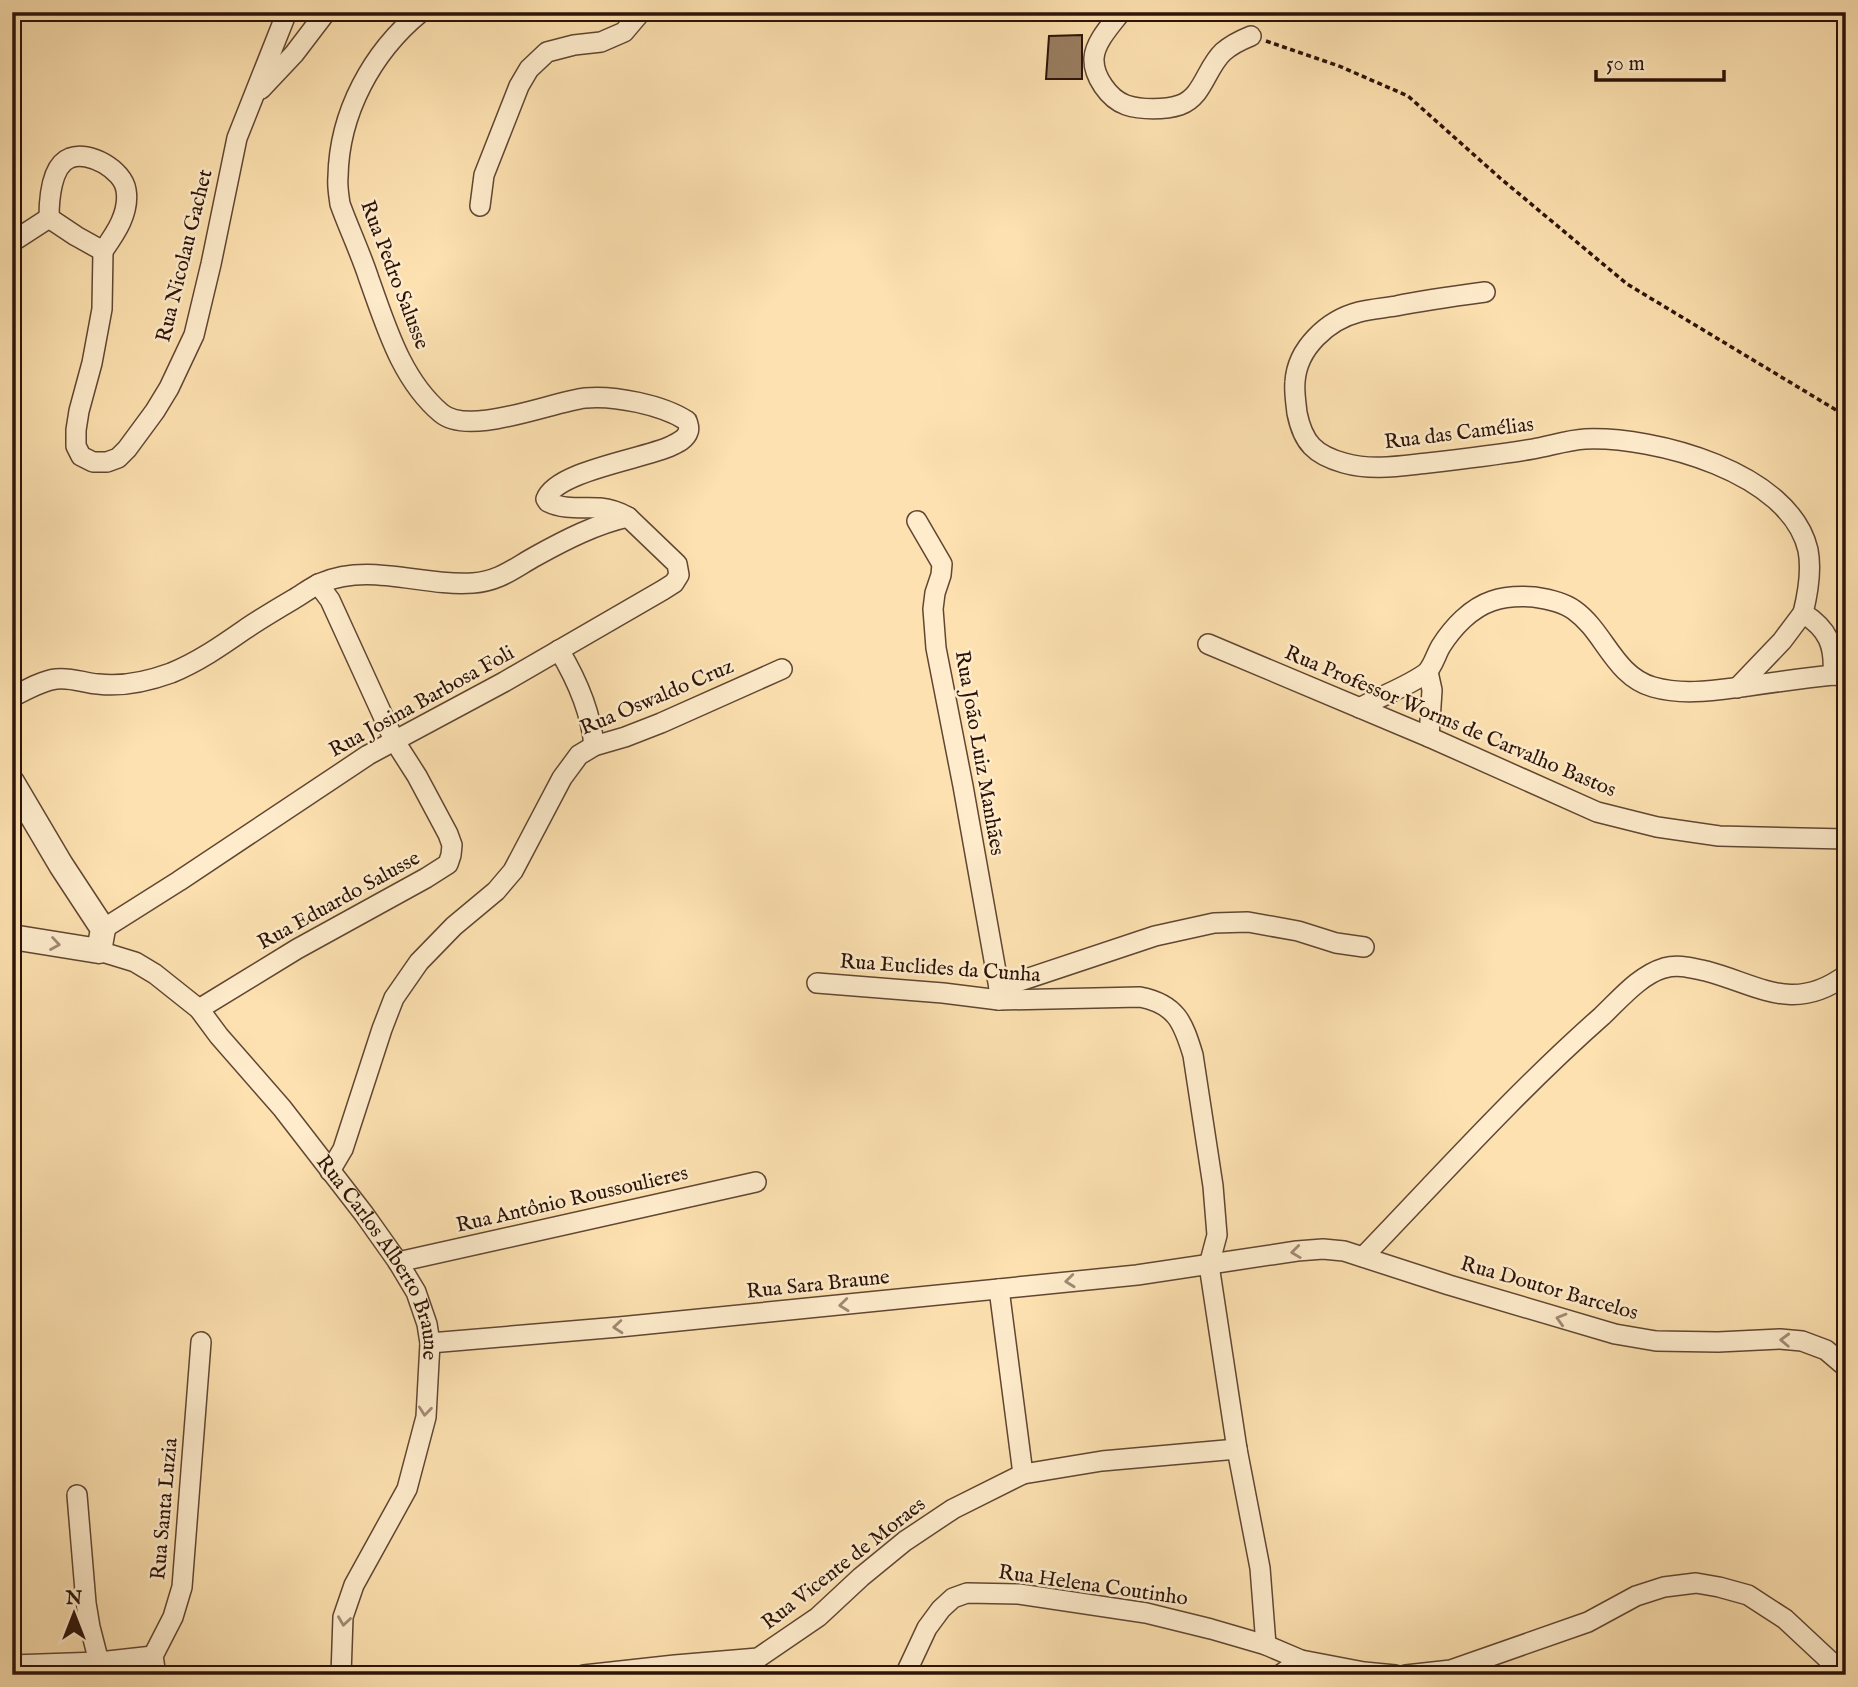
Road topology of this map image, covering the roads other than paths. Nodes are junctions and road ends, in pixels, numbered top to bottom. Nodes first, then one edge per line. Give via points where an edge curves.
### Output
1 (287, 12) edge
2 (326, 12) edge
3 (421, 12) edge
4 (641, 12) edge
5 (1121, 12) edge
6 (1251, 36) road end
7 (256, 94) junction
8 (480, 206) dead end
9 (48, 218) junction
10 (12, 242) edge
11 (103, 251) junction
12 (1485, 292) dead end
13 (628, 517) junction
14 (916, 521) dead end
15 (672, 559) joint
16 (318, 584) junction
17 (1803, 613) junction
18 (1208, 644) dead end
19 (559, 650) junction
20 (782, 670) dead end
21 (1428, 672) junction
22 (1839, 676) edge
23 (1737, 688) junction
24 (12, 697) edge
25 (1360, 708) junction
26 (1429, 737) junction
27 (394, 740) junction
28 (593, 746) junction
29 (12, 782) edge
30 (1846, 839) edge
31 (12, 937) edge
32 (101, 940) junction
33 (1364, 947) dead end
34 (1846, 975) edge
35 (817, 983) dead end
36 (999, 994) junction
37 (199, 1009) junction
38 (330, 1171) junction
39 (756, 1182) dead end
40 (1363, 1257) junction
41 (398, 1262) junction
42 (1209, 1265) junction
43 (999, 1289) junction
44 (201, 1342) dead end
45 (430, 1343) junction
46 (1846, 1367) edge
47 (1237, 1449) junction
48 (1023, 1474) junction
49 (76, 1495) dead end
50 (1266, 1645) junction
51 (1301, 1660) junction
52 (99, 1662) junction
53 (12, 1665) edge
54 (155, 1666) edge
55 (759, 1667) edge
56 (341, 1675) edge
57 (584, 1675) edge
58 (905, 1675) edge
59 (1280, 1675) edge
60 (1395, 1675) edge
61 (1406, 1675) edge
62 (1845, 1675) edge

1 - 7 street
2 - 7 street via 295,54
3 - 13 street, Rua Pedro Salusse via 367,74 340,150 340,204 395,350 430,402 456,421 505,417 603,397 636,402 687,421 687,435 675,444 577,474 547,496 548,502 558,506 602,508
4 - 8 street via 624,32 601,42 547,52 529,69 484,175
5 - 6 street via 1094,57 1103,85 1126,105 1165,108 1191,100 1222,52
7 - 11 street, Rua Nicolau Gachet via 237,138 194,335 149,419 127,449 107,463 81,456 76,446 79,411 102,309
9 - 10 street
9 - 11 street
9 - 11 street via 52,184 63,163 70,158 97,159 109,166 126,188 127,204
12 - 17 street, Rua das Camélias via 1358,312 1323,330 1300,361 1295,379 1298,416 1307,443 1323,457 1387,468 1583,439 1664,448 1712,462 1773,496 1789,511 1808,549
13 - 15 street, Rua Pedro Salusse
13 - 16 street via 590,530 490,580 453,584 355,575
14 - 36 street, Rua João Luiz Manhães via 942,564 933,609 936,648
15 - 19 street, Rua Josina Barbosa Foli via 679,575 674,583
16 - 24 street via 203,658 171,673 119,684 57,678
16 - 27 street, Rua Eduardo Salusse
17 - 22 street via 1825,631
17 - 23 street, Rua das Camélias
18 - 25 street, Rua Professor Worms de Carvalho Bastos
19 - 27 street, Rua Josina Barbosa Foli
19 - 28 street via 582,695
20 - 28 street, Rua Oswaldo Cruz via 661,723
21 - 23 street via 1441,646 1477,608 1521,596 1544,598 1576,611 1615,660 1632,677 1650,686 1685,692
21 - 25 street
21 - 26 street via 1432,690
22 - 23 street
25 - 26 street, Rua Professor Worms de Carvalho Bastos
26 - 30 street, Rua Professor Worms de Carvalho Bastos via 1597,812 1657,827 1719,836
27 - 32 street, Rua Josina Barbosa Foli via 179,881
27 - 37 street, Rua Eduardo Salusse via 448,834 452,845 448,864
28 - 38 street, Rua Oswaldo Cruz via 579,755 562,778 513,871 419,962 394,998 342,1149
29 - 32 street
31 -> 32 street
32 - 37 street, Rua Carlos Alberto Braune
33 - 36 street via 1248,922 1214,923 1155,936
34 - 40 street via 1813,992 1790,996 1683,965 1643,978 1555,1059
35 - 36 street, Rua Euclides da Cunha
36 - 42 street, Rua Euclides da Cunha via 1140,997 1166,1006 1179,1019 1193,1055 1213,1186 1217,1235
37 - 38 street, Rua Carlos Alberto Braune
38 - 41 street, Rua Carlos Alberto Braune
39 - 41 street, Rua Antônio Roussoulieres
40 -> 42 street, Rua Sara Braune via 1323,1249
46 -> 40 street, Rua Doutor Barcelos via 1826,1350 1802,1341 1656,1341 1615,1334
41 - 45 street, Rua Carlos Alberto Braune via 416,1293
42 -> 43 street, Rua Sara Braune
42 - 47 street
43 -> 45 street, Rua Sara Braune
43 - 48 street
44 - 54 street, Rua Santa Luzia via 182,1587
45 -> 56 street, Rua Carlos Alberto Braune via 426,1417 407,1489 354,1585 343,1617
47 - 48 street, Rua Vicente de Moraes via 1102,1461
47 - 50 street via 1260,1568
48 - 55 street, Rua Vicente de Moraes via 953,1509 905,1541
49 - 52 street via 86,1603
50 - 51 street, Rua Helena Coutinho
50 - 58 street, Rua Helena Coutinho via 1146,1613 1019,1594 967,1593 941,1609
51 - 59 street
51 - 60 street, Rua Helena Coutinho
52 - 53 street
52 - 54 street
55 - 57 street, Rua Vicente de Moraes via 675,1665
61 - 62 street via 1451,1670 1588,1622 1645,1593 1696,1583 1748,1595 1784,1619

